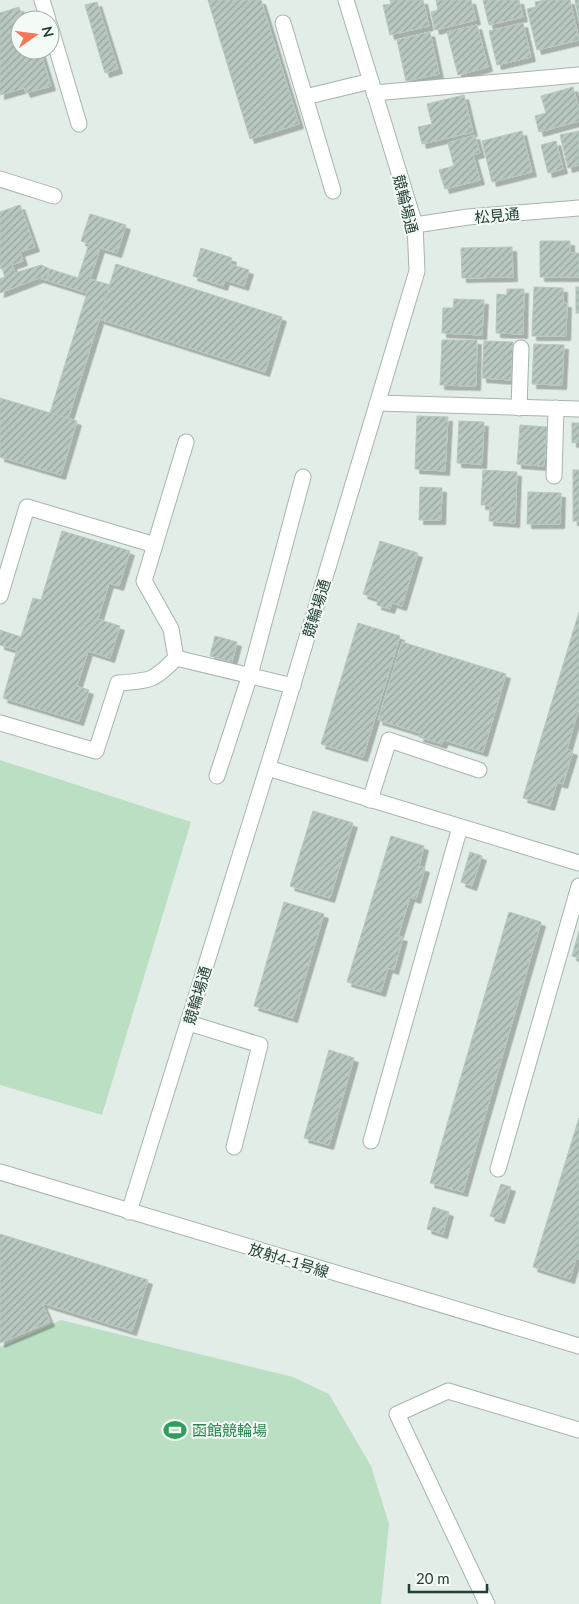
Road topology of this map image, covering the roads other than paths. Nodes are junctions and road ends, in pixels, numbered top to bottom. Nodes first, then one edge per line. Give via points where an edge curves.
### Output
1 (346, 0) edge
2 (283, 23) dead end
3 (60, 60) edge
4 (579, 75) edge
5 (372, 87) junction
6 (305, 97) junction
7 (79, 124) dead end
8 (0, 179) edge
9 (333, 191) dead end
10 (54, 196) dead end
11 (579, 208) edge
12 (415, 225) junction
13 (521, 348) dead end
14 (378, 403) junction
15 (519, 408) junction
16 (556, 408) junction
17 (579, 409) edge
18 (186, 442) dead end
19 (554, 476) dead end
20 (303, 477) dead end
21 (155, 545) junction
22 (0, 596) edge
23 (176, 658) junction
24 (250, 676) junction
25 (293, 686) junction
26 (0, 722) edge
27 (268, 768) junction
28 (480, 770) dead end
29 (217, 776) dead end
30 (370, 800) junction
31 (460, 827) junction
32 (579, 864) edge
33 (579, 886) edge
34 (189, 1023) junction
35 (371, 1141) dead end
36 (234, 1146) dead end
37 (498, 1169) dead end
38 (0, 1172) edge
39 (130, 1212) junction
40 (579, 1346) edge
41 (579, 1430) edge
42 (486, 1604) edge

1 - 5 street, 競輪場通
2 - 6 street
3 - 7 street
4 - 5 street
5 - 6 street
5 - 12 street, 競輪場通
6 - 9 street
8 - 10 street
11 - 12 street, 松見通
12 - 14 street, 競輪場通 via 417,271
13 - 15 street
14 - 15 street
14 - 25 street, 競輪場通
15 - 16 street
16 - 17 street
16 - 19 street
18 - 21 street
20 - 24 street
21 - 22 street via 27,507
21 - 23 street via 144,581 171,629
23 - 24 street
23 - 26 street via 159,676 140,682 118,683 96,751
24 - 25 street
24 - 29 street
25 - 27 street, 競輪場通
27 - 30 street
27 - 34 street, 競輪場通
28 - 30 street via 389,740
30 - 31 street
31 - 32 street
31 - 35 street
33 - 37 street
34 - 36 street via 260,1044
34 - 39 street, 競輪場通
38 - 39 street, 放射4-1号線
39 - 40 street, 放射4-1号線
41 - 42 street via 448,1391 397,1414

